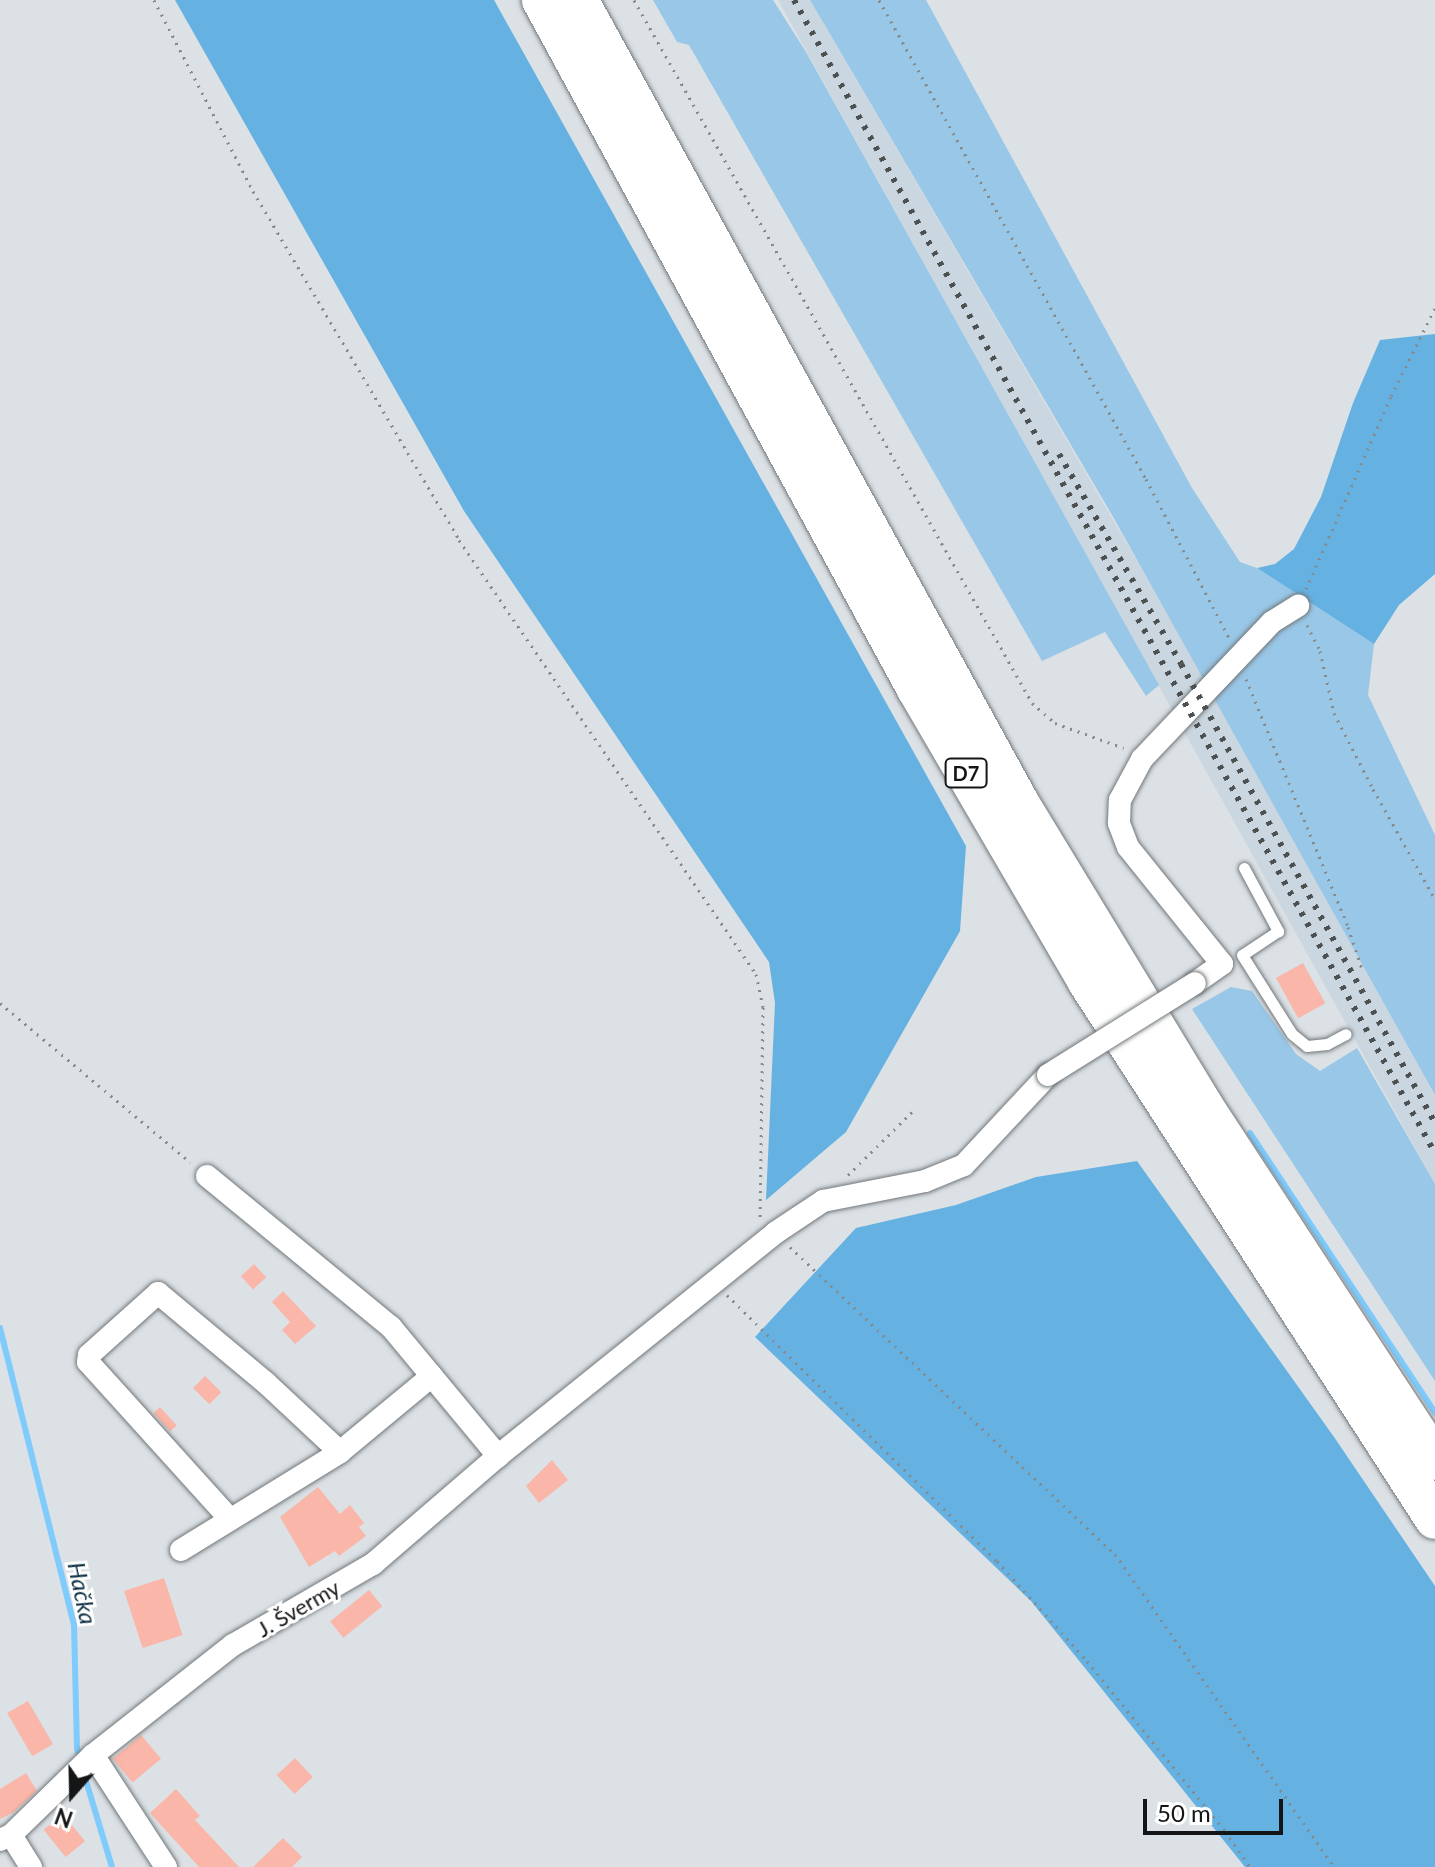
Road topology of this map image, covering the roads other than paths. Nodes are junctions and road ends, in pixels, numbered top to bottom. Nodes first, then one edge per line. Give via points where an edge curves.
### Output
1 (542, 0) edge
2 (578, 0) edge
3 (1298, 606) road end
4 (1244, 868) dead end
5 (1232, 959) junction
6 (1346, 1034) dead end
7 (207, 1176) road end
8 (432, 1376) junction
9 (340, 1452) junction
10 (498, 1456) junction
11 (1435, 1460) edge
12 (229, 1518) junction
13 (1435, 1519) edge
14 (181, 1550) dead end
15 (93, 1755) junction
16 (6, 1837) edge
17 (31, 1867) edge
18 (166, 1867) edge

1 - 13 highway, D7 via 917,689 1080,969
2 - 11 highway, D7 via 1019,803 1203,1106
3 - 5 street via 1272,622 1142,759 1120,800 1119,823 1128,847
4 - 5 lane via 1278,931
5 - 6 lane via 1307,1046
5 - 10 street, J. Švermy, bridge via 1048,1075 964,1165 925,1181 823,1201
7 - 8 street via 391,1327
8 - 9 street
8 - 10 street
9 - 12 street
9 - 12 street via 158,1293 89,1355 88,1362
10 - 15 street, J. Švermy via 373,1564 233,1645
12 - 14 street
15 - 16 street, J. Švermy
15 - 18 street
16 - 17 street, J. Švermy

